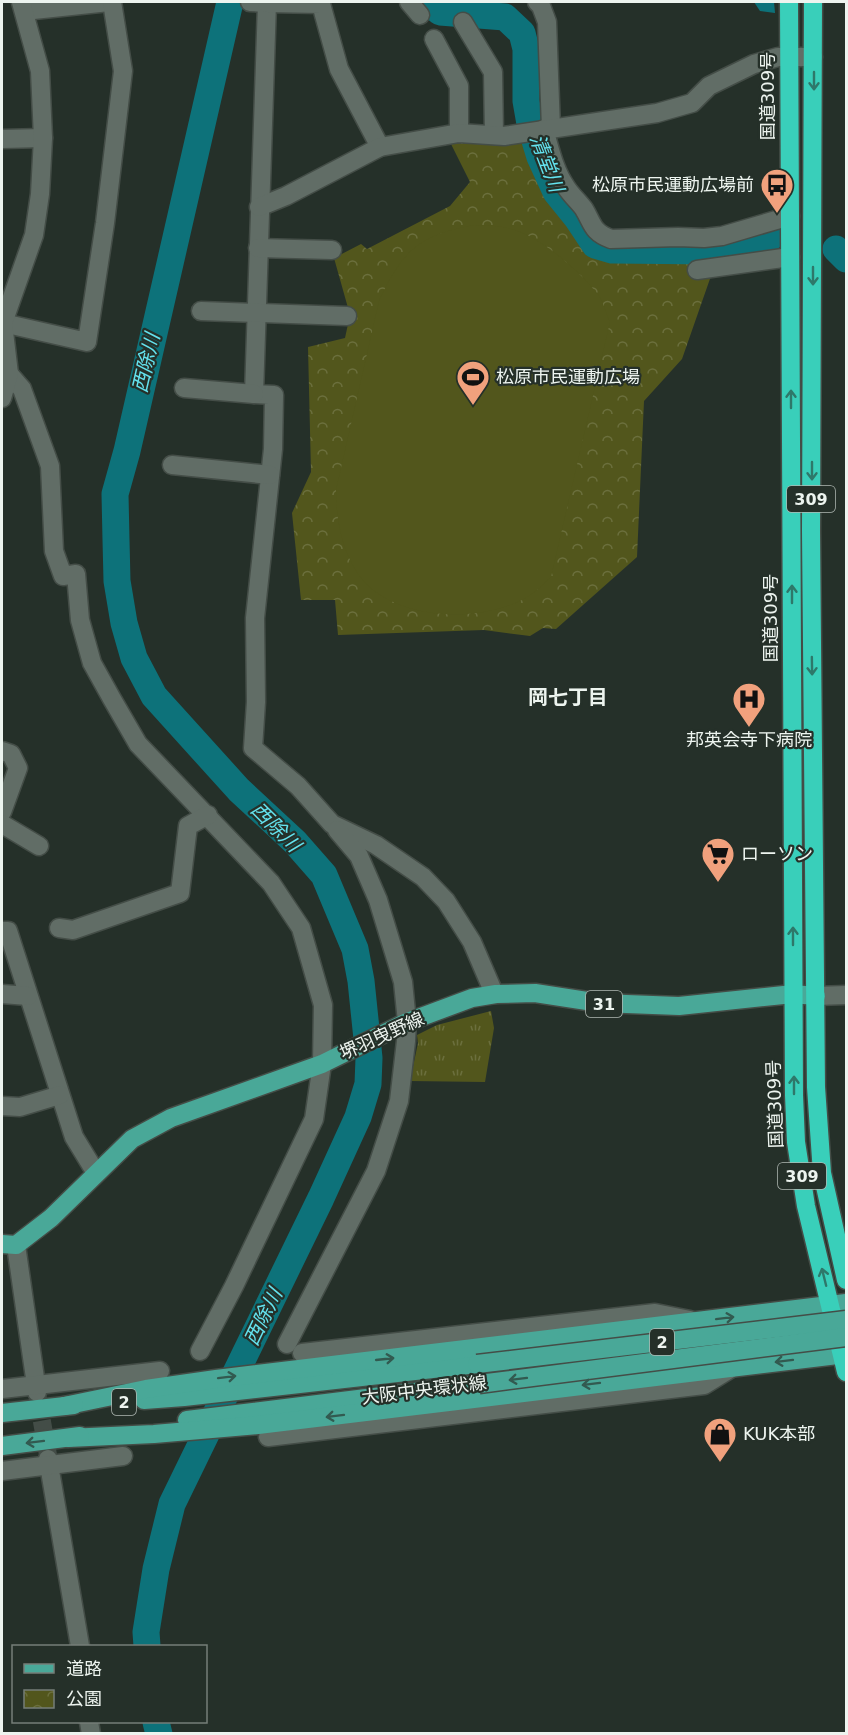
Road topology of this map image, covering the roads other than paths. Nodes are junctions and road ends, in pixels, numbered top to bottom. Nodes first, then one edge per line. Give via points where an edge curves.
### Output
1 (110, 2) edge
2 (260, 2) edge
3 (328, 2) edge
4 (537, 2) edge
5 (789, 2) edge
6 (813, 2) edge
7 (23, 6) edge
8 (463, 22) dead end
9 (434, 39) dead end
10 (789, 57) junction
11 (813, 57) junction
12 (546, 129) junction
13 (459, 133) junction
14 (499, 135) junction
15 (43, 138) junction
16 (2, 139) edge
17 (380, 147) junction
18 (259, 207) junction
19 (790, 216) junction
20 (258, 248) junction
21 (332, 250) dead end
22 (790, 257) junction
23 (697, 270) dead end
24 (201, 311) dead end
25 (256, 312) junction
26 (348, 315) dead end
27 (3, 323) junction
28 (9, 374) junction
29 (184, 388) dead end
30 (254, 394) junction
31 (2, 398) edge
32 (172, 465) dead end
33 (270, 475) junction
34 (2, 751) edge
35 (2, 812) edge
36 (208, 815) junction
37 (2, 824) edge
38 (332, 824) junction
39 (39, 846) dead end
40 (59, 928) dead end
41 (2, 931) edge
42 (2, 994) edge
43 (496, 994) junction
44 (794, 994) junction
45 (846, 994) edge
46 (28, 996) junction
47 (816, 996) junction
48 (403, 1024) junction
49 (326, 1062) junction
50 (60, 1095) junction
51 (2, 1106) edge
52 (96, 1173) junction
53 (9, 1245) edge
54 (846, 1280) edge
55 (838, 1304) edge
56 (846, 1320) edge
57 (699, 1322) junction
58 (200, 1351) dead end
59 (845, 1354) edge
60 (733, 1367) junction
61 (160, 1371) dead end
62 (261, 1381) junction
63 (37, 1388) junction
64 (2, 1389) edge
65 (2, 1413) edge
66 (243, 1419) junction
67 (268, 1437) dead end
68 (2, 1446) edge
69 (123, 1456) dead end
70 (49, 1462) junction
71 (2, 1471) edge
72 (80, 1645) edge

1 - 7 street
1 - 27 street via 123,71 87,342
2 - 3 street
2 - 18 street
3 - 17 street via 339,69
4 - 12 street via 547,22
5 - 10 highway, 国道309号 / 309
6 - 11 highway, 309
7 - 15 street via 40,71
8 - 14 street via 493,72
9 - 13 street via 459,86
10 - 11 street
10 - 12 street via 736,72 709,86 692,103 657,113
10 - 19 highway, 国道309号 / 309
11 -> 47 highway, 309 via 811,542
12 - 14 street
12 - 19 street via 556,170 594,230 602,236 704,238
13 - 14 street
13 - 17 street
15 - 16 street
15 - 27 street via 34,235
17 - 18 street
18 - 20 street
19 - 22 highway, 国道309号 / 309
20 - 21 street
20 - 25 street
22 - 23 street
44 -> 22 highway, 国道309号 / 309
24 - 25 street
25 - 26 street
25 - 30 street
27 - 28 street
28 - 31 street
28 - 36 street via 22,389 50,466 54,550 63,576 76,574 80,620 92,663 138,744
29 - 30 street
30 - 33 street via 274,395
32 - 33 street
33 - 38 street via 255,618 253,748 298,786
34 - 35 street via 11,754 18,768
36 - 40 street via 188,826 180,893 74,930
36 - 49 street via 271,883 301,928 323,1005
37 - 39 street
38 - 43 street via 375,845 423,877 446,902 472,942
38 - 48 street via 359,856 378,900 403,982
41 - 46 street via 8,931
42 - 46 street
43 - 44 main road, 堺羽曳野線 / 31 via 535,993 600,1003 679,1006
43 - 48 main road, 堺羽曳野線 / 31 via 472,998
44 - 47 main road, 堺羽曳野線 / 31
55 -> 44 highway, 国道309号 / 309 via 806,1206 796,1143
45 - 47 street
46 - 50 street
47 - 54 highway, 309 via 816,1087 822,1173
48 - 49 main road, 堺羽曳野線 / 31
48 - 57 street via 399,1101 376,1171 295,1349 655,1313
49 - 52 main road, 堺羽曳野線 / 31 via 171,1118 132,1139
49 - 58 street via 314,1119
50 - 51 street via 20,1107
50 - 52 street via 74,1137
52 - 53 main road, 堺羽曳野線 / 31 via 51,1218
53 - 63 street
57 -> 55 main road
55 - 59 highway, 国道309号 / 309
56 - 62 main road, 大阪中央環状線 / 2, bridge via 477,1364
62 -> 57 main road
59 -> 60 main road
59 -> 66 main road, 大阪中央環状線 / 2, bridge via 479,1384
60 -> 66 main road
60 - 67 street via 704,1385
61 - 63 street
65 -> 62 main road via 64,1406 146,1389 187,1390
63 - 64 street
66 -> 68 main road
69 - 70 street
70 - 71 street
70 - 72 street

